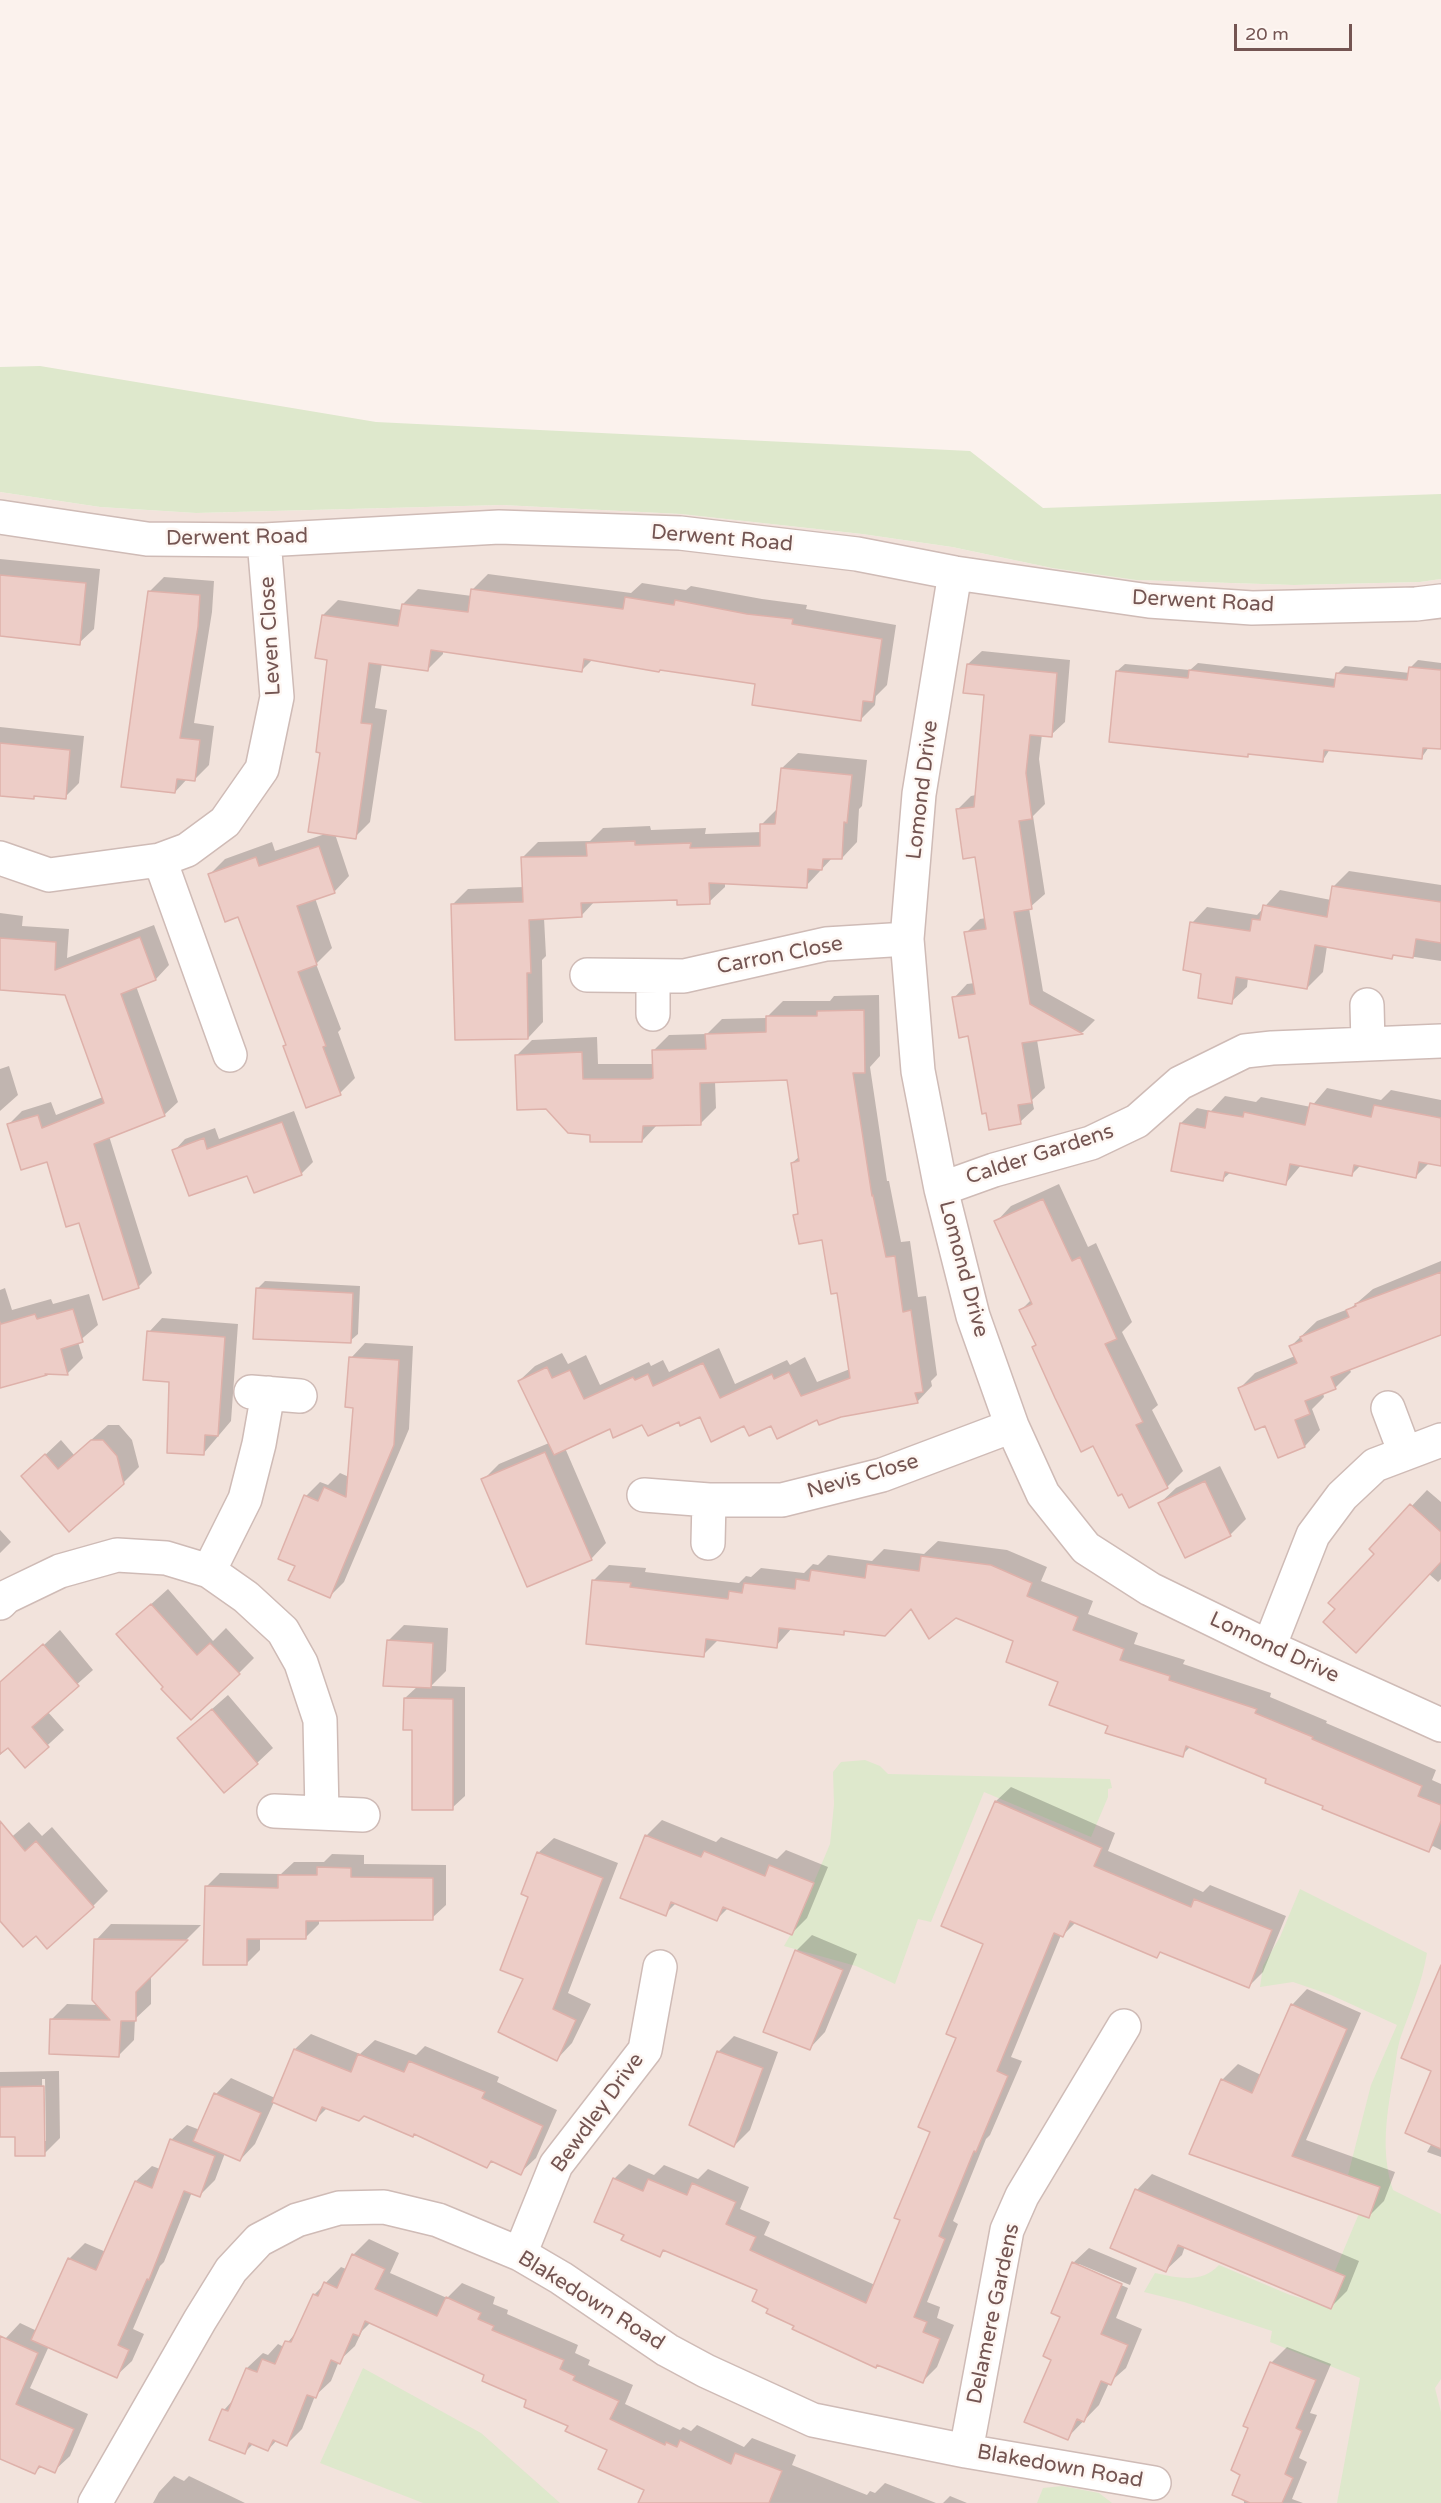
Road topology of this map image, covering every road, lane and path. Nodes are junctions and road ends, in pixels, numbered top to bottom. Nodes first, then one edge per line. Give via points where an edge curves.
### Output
1 (0, 517) edge
2 (264, 540) junction
3 (955, 573) junction
4 (1441, 601) edge
5 (0, 858) edge
6 (160, 860) junction
7 (907, 939) junction
8 (586, 975) dead end
9 (653, 976) junction
10 (1367, 1005) dead end
11 (653, 1014) dead end
12 (1441, 1041) edge
13 (1368, 1044) junction
14 (230, 1055) dead end
15 (941, 1189) junction
16 (300, 1396) dead end
17 (1388, 1408) dead end
18 (1012, 1426) junction
19 (1441, 1440) edge
20 (1405, 1453) junction
21 (644, 1495) dead end
22 (709, 1500) junction
23 (708, 1543) dead end
24 (209, 1571) junction
25 (0, 1603) edge
26 (1269, 1647) junction
27 (1441, 1725) edge
28 (274, 1811) dead end
29 (322, 1813) junction
30 (363, 1815) dead end
31 (660, 1967) dead end
32 (1124, 2026) dead end
33 (520, 2254) junction
34 (966, 2451) junction
35 (1154, 2483) dead end
36 (95, 2503) edge

1 - 2 street, Derwent Road via 147,539
2 - 3 street, Derwent Road via 499,527 680,533 857,554
2 - 6 street, Leven Close via 277,697 262,769 225,822 187,850
3 - 4 street, Derwent Road via 1149,601 1252,608
3 - 7 street, Lomond Drive via 919,794
5 - 6 street, Leven Close via 49,875
6 - 14 street
7 - 9 street, Carron Close via 826,944 684,976
7 - 15 street, Lomond Drive via 918,1071
8 - 9 street, Carron Close
9 - 11 street
10 - 13 street
12 - 13 street, Calder Gardens
13 - 15 street, Calder Gardens via 1245,1051 1180,1083 1137,1121 1091,1143
15 - 18 street, Lomond Drive via 973,1316
16 - 24 street via 260,1392 260,1444 245,1499
17 - 20 street
18 - 22 street, Nevis Close via 882,1475 782,1500
18 - 26 street, Lomond Drive via 1043,1494 1086,1548 1150,1589
19 - 20 street
20 - 26 street via 1375,1465 1342,1496 1313,1535
21 - 22 street, Nevis Close
22 - 23 street
24 - 25 street via 166,1558 117,1555 60,1570
24 - 29 street via 246,1596 283,1631 301,1663 320,1720
26 - 27 street, Lomond Drive
28 - 29 street
29 - 30 street
31 - 33 street, Bewdley Drive via 645,2050 556,2165
32 - 34 street, Delamere Gardens via 1022,2196 1007,2230
33 - 34 street, Blakedown Road via 667,2350 813,2420
33 - 36 street, Blakedown Road via 438,2220 384,2206 339,2208 297,2220 259,2240 231,2270
34 - 35 street, Blakedown Road

